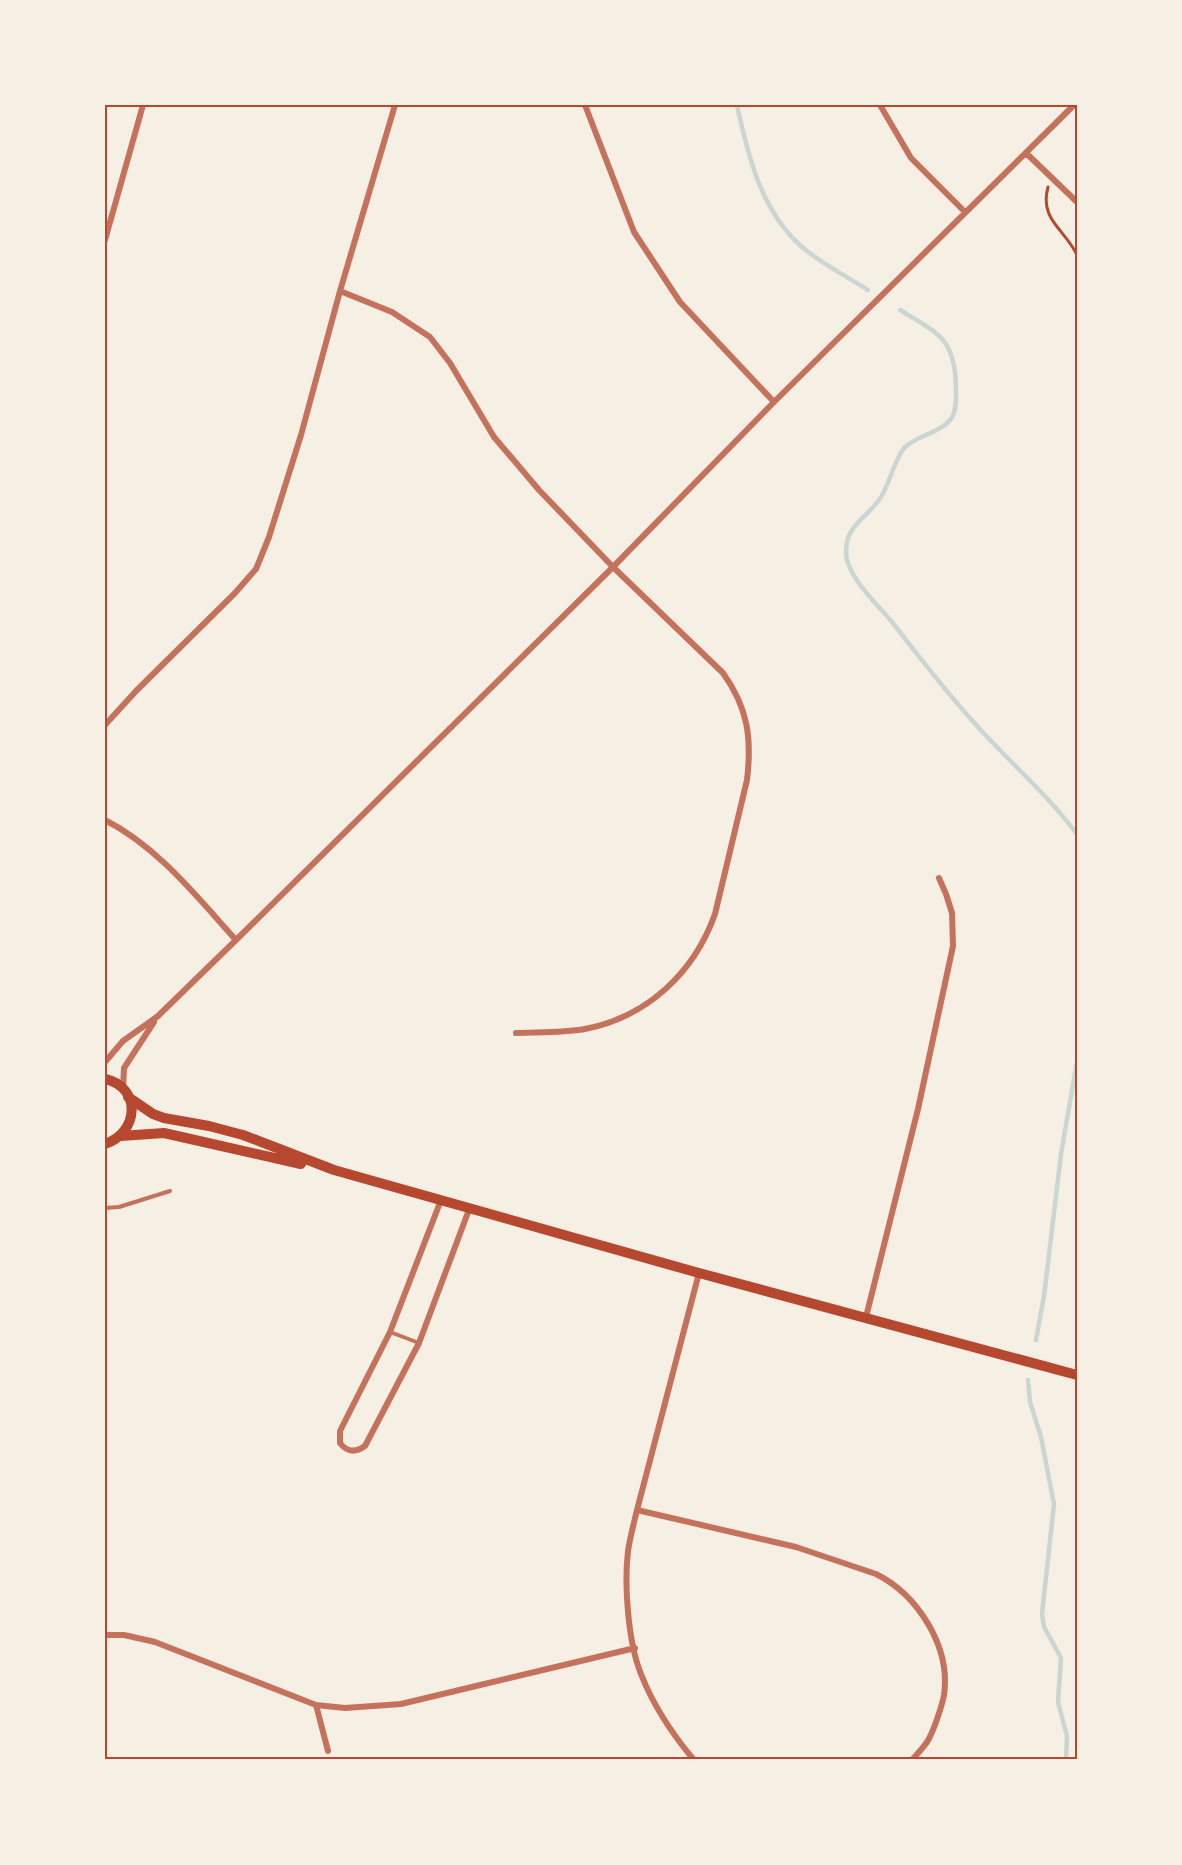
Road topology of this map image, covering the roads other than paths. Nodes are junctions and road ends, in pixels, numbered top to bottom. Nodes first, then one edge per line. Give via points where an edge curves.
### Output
1 (143, 105) edge
2 (395, 105) edge
3 (585, 105) edge
4 (880, 105) edge
5 (1074, 105) edge
6 (1026, 153) junction
7 (1077, 202) edge
8 (965, 212) junction
9 (105, 240) edge
10 (340, 291) junction
11 (774, 402) junction
12 (613, 567) junction
13 (105, 725) edge
14 (105, 820) edge
15 (939, 878) dead end
16 (236, 940) junction
17 (158, 1016) junction
18 (516, 1033) dead end
19 (105, 1062) edge
20 (105, 1079) edge
21 (126, 1093) junction
22 (121, 1136) junction
23 (105, 1144) edge
24 (334, 1170) junction
25 (170, 1191) dead end
26 (441, 1200) junction
27 (470, 1207) junction
28 (105, 1208) edge
29 (699, 1273) junction
30 (866, 1317) junction
31 (390, 1332) junction
32 (419, 1344) junction
33 (1077, 1375) edge
34 (637, 1510) junction
35 (105, 1635) edge
36 (634, 1648) junction
37 (316, 1705) junction
38 (328, 1751) dead end
39 (694, 1760) edge
40 (912, 1760) edge

1 - 9 street
2 - 10 street
3 - 11 street via 634,232 680,302
4 - 8 street via 911,158
5 - 6 street
6 - 7 street
6 - 8 street
8 - 11 street
10 - 12 street via 392,312 430,337 494,437
10 - 13 street via 298,446 256,569
11 - 12 street
12 - 16 street
12 - 18 street via 734,687 747,721 747,780 708,933 670,987 632,1014 612,1022 568,1031
14 - 16 street via 162,862
15 - 30 street via 952,913 953,946 918,1109
16 - 17 street
17 - 19 street via 123,1041
17 - 21 street via 124,1068
20 - 21 main road
21 - 22 main road via 131,1118
21 - 24 main road via 153,1114 243,1136
22 - 23 main road
22 - 24 main road via 164,1133
24 - 26 main road
25 - 28 lane
26 - 27 main road
26 - 31 street
27 - 29 main road
27 - 32 street
29 - 30 main road
29 - 34 street
30 - 33 main road
31 - 32 lane
31 - 32 street via 340,1431 340,1443 352,1451 365,1446
34 - 36 street via 626,1581
34 - 40 street via 806,1551 876,1574 914,1603 936,1639 944,1666 944,1695 928,1741
35 - 37 street via 155,1642
36 - 37 street via 401,1704 345,1708
36 - 39 street via 640,1672 656,1705
37 - 38 street

